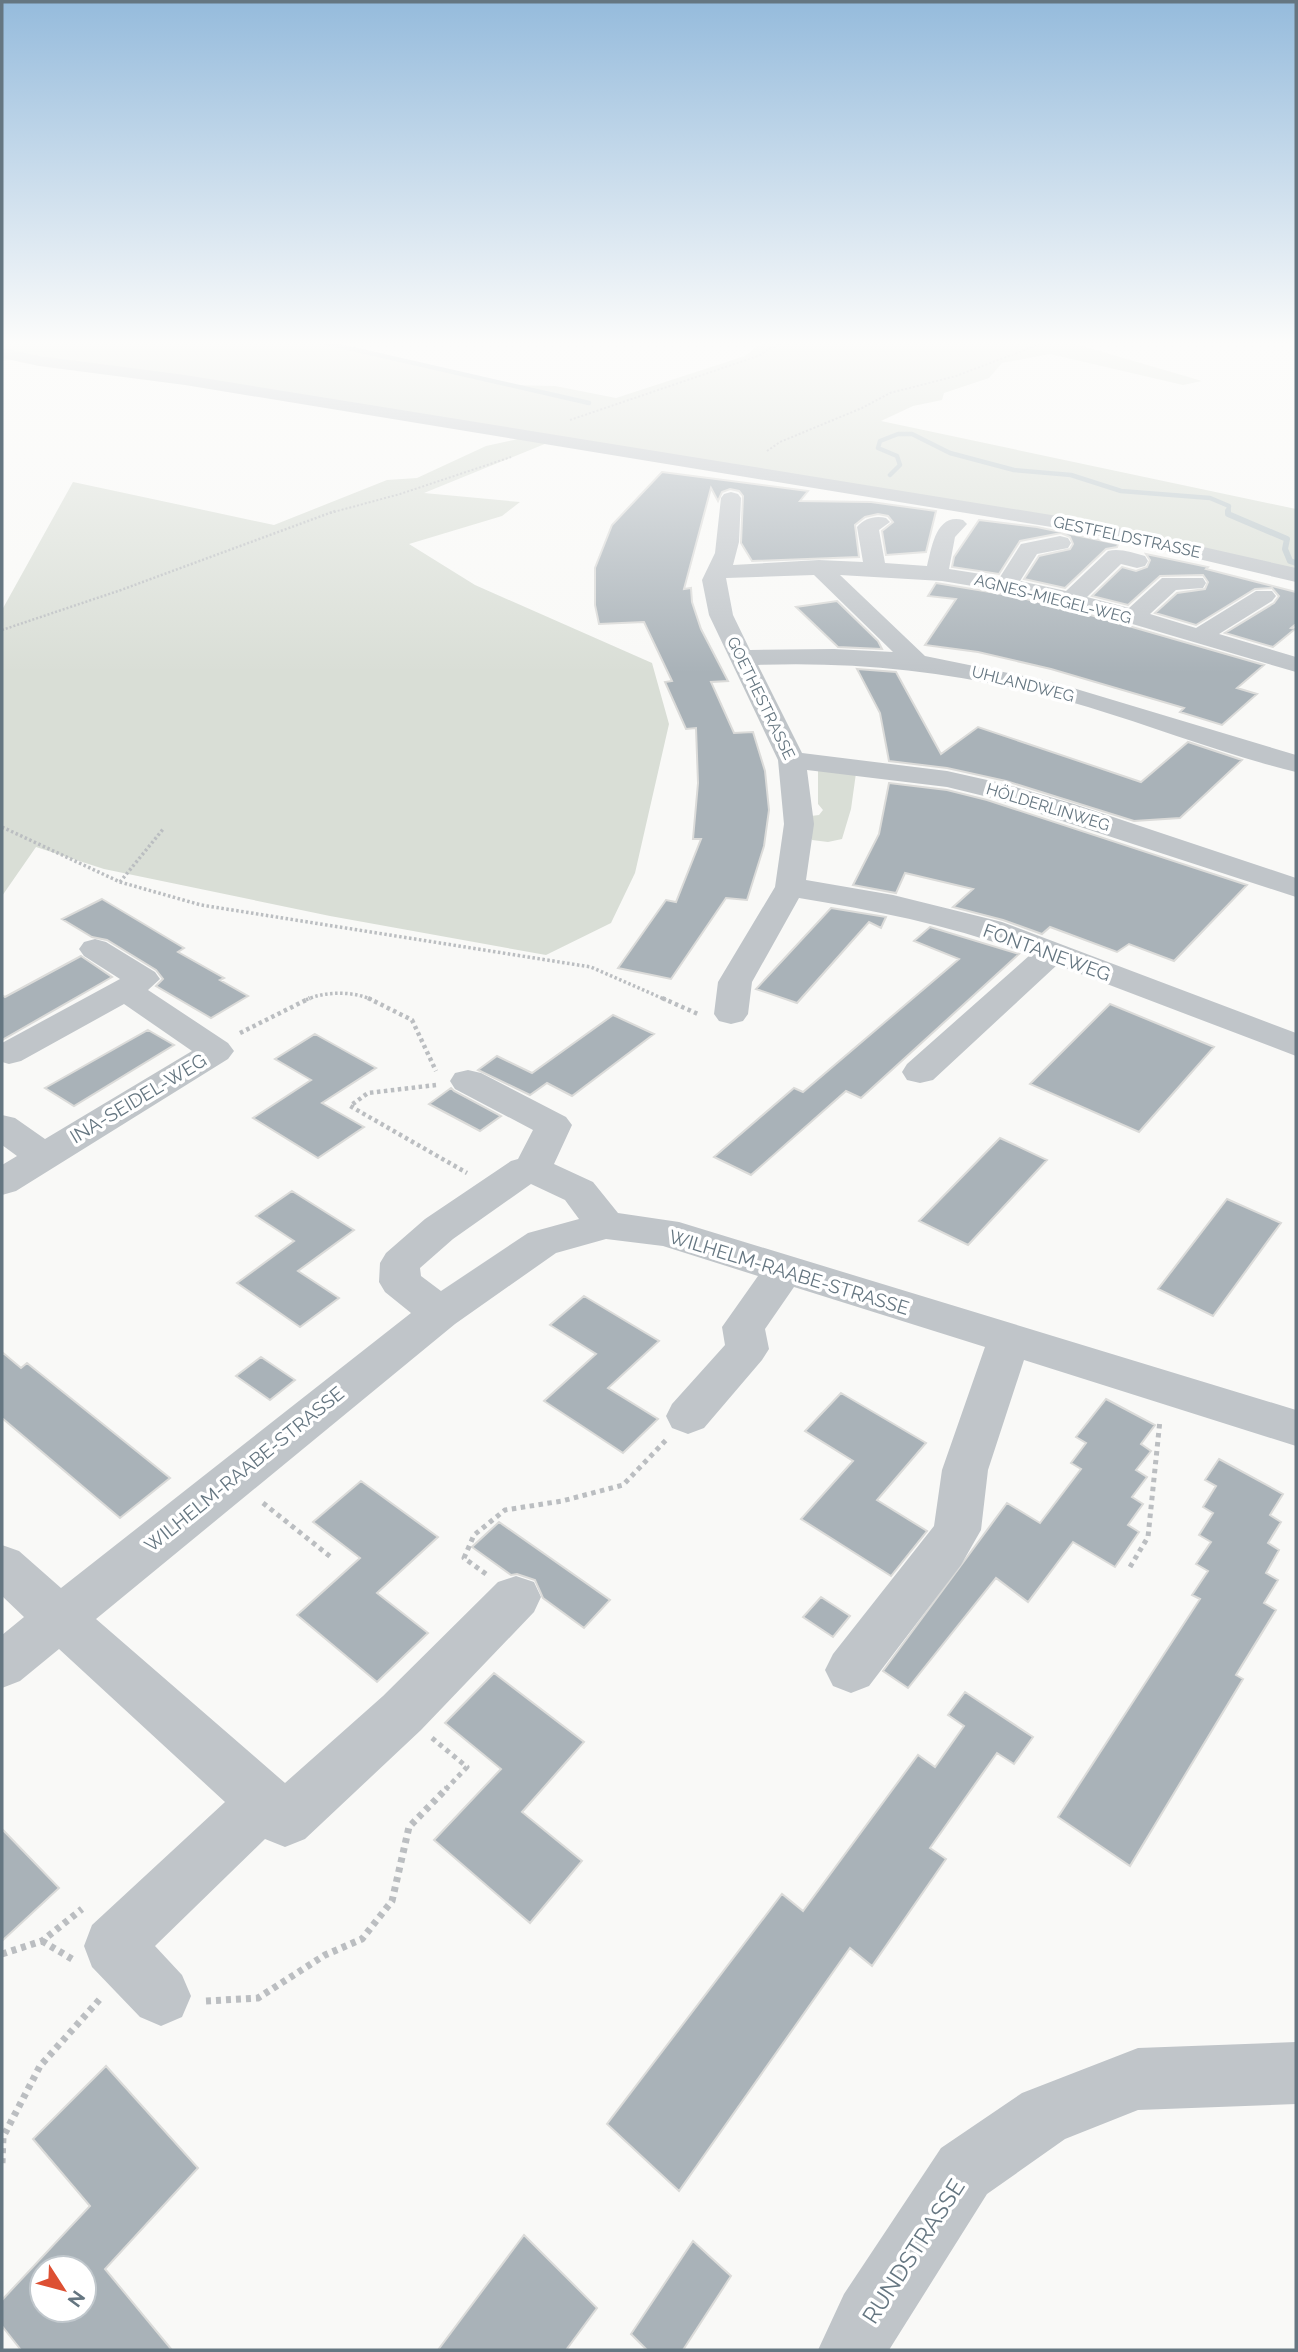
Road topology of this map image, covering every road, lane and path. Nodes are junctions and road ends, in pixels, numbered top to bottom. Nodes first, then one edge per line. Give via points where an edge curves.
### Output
1 (518, 453) edge
2 (632, 453) edge
3 (765, 453) edge
4 (747, 471) junction
5 (731, 498) dead end
6 (879, 522) dead end
7 (956, 524) dead end
8 (1060, 543) dead end
9 (1137, 561) dead end
10 (820, 566) junction
11 (875, 569) junction
12 (720, 572) junction
13 (937, 574) junction
14 (1296, 575) edge
15 (1195, 583) dead end
16 (1006, 586) junction
17 (1264, 596) dead end
18 (1070, 600) junction
19 (1132, 618) junction
20 (2, 631) edge
21 (1198, 637) junction
22 (740, 658) junction
23 (918, 663) junction
24 (1296, 665) edge
25 (792, 760) junction
26 (1296, 764) edge
27 (2, 827) edge
28 (164, 828) dead end
29 (120, 882) junction
30 (790, 887) junction
31 (1296, 888) edge
32 (95, 949) dead end
33 (1051, 953) junction
34 (125, 990) junction
35 (730, 1014) joint
36 (1296, 1045) edge
37 (211, 1048) junction
38 (9, 1052) dead end
39 (920, 1072) dead end
40 (456, 1083) junction
41 (2, 1127) edge
42 (43, 1156) junction
43 (531, 1171) junction
44 (2, 1182) edge
45 (495, 1189) junction
46 (606, 1225) junction
47 (783, 1271) junction
48 (440, 1313) junction
49 (1009, 1340) junction
50 (1164, 1388) junction
51 (688, 1416) joint
52 (1296, 1429) edge
53 (232, 1479) junction
54 (332, 1558) dead end
55 (2, 1566) edge
56 (1129, 1567) dead end
57 (516, 1597) joint
58 (59, 1617) junction
59 (2, 1665) edge
60 (851, 1670) dead end
61 (402, 1713) junction
62 (275, 1811) junction
63 (146, 1980) junction
64 (1296, 2073) edge
65 (2, 2163) edge
66 (853, 2350) edge

1 - 20 path via 474,471 337,510
2 - 4 street, GESTFELDSTRASSE
3 - 4 path
4 - 14 street, GESTFELDSTRASSE via 1087,527
5 - 12 street, GOETHESTRASSE
6 - 11 street via 868,527
7 - 13 street via 945,533
8 - 16 street via 1029,549
9 - 18 street via 1116,556
10 - 11 street, AGNES-MIEGEL-WEG
10 - 12 street, AGNES-MIEGEL-WEG
10 - 23 street
11 - 13 street, AGNES-MIEGEL-WEG
12 - 22 street, GOETHESTRASSE via 713,580 721,615
13 - 16 street, AGNES-MIEGEL-WEG
15 - 19 street via 1170,583
16 - 18 street, AGNES-MIEGEL-WEG
17 - 21 street
18 - 19 street, AGNES-MIEGEL-WEG
19 - 21 street, AGNES-MIEGEL-WEG
21 - 24 street, AGNES-MIEGEL-WEG
22 - 23 street, UHLANDWEG via 812,655
22 - 25 street, GOETHESTRASSE
23 - 26 street, UHLANDWEG via 1057,691
25 - 30 street, GOETHESTRASSE via 799,824
25 - 31 street, HÖLDERLINWEG via 947,779 995,790
27 - 29 path
28 - 29 path
29 - 35 path via 201,905 591,967 694,1014
30 - 33 street, FONTANEWEG via 893,904 990,929
30 - 35 street, GOETHESTRASSE via 735,982
32 - 34 street via 143,979
33 - 36 street, FONTANEWEG
33 - 39 street
34 - 37 street, INA-SEIDEL-WEG
34 - 38 street
37 - 40 path via 314,996 360,994 412,1020
37 - 42 street, INA-SEIDEL-WEG via 216,1051
40 - 43 street via 553,1125
40 - 45 path via 368,1093 350,1105
41 - 42 street
42 - 44 street, INA-SEIDEL-WEG
43 - 45 street via 525,1170
43 - 46 street via 579,1191
45 - 48 street via 400,1264 400,1282
46 - 47 street, WILHELM-RAABE-STRASSE via 665,1232
46 - 48 street, WILHELM-RAABE-STRASSE via 542,1243
47 - 49 street, WILHELM-RAABE-STRASSE
47 - 51 street via 743,1327 747,1349
48 - 53 street, WILHELM-RAABE-STRASSE
49 - 50 street, WILHELM-RAABE-STRASSE
49 - 60 street via 965,1470 957,1531
50 - 52 street, WILHELM-RAABE-STRASSE
50 - 56 path via 1148,1537
51 - 57 path via 623,1485 505,1510 474,1535 464,1558
53 - 54 path
53 - 58 street, WILHELM-RAABE-STRASSE
55 - 58 street
57 - 61 street
58 - 59 street, WILHELM-RAABE-STRASSE
58 - 62 street
61 - 62 street
61 - 63 path via 467,1767 410,1827 392,1901 362,1939 325,1955 258,1998 173,2004
62 - 63 street via 113,1946
63 - 65 path via 40,2066 3,2137
64 - 66 street, RUNDSTRASSE via 1138,2079 1044,2115 964,2171 868,2318

